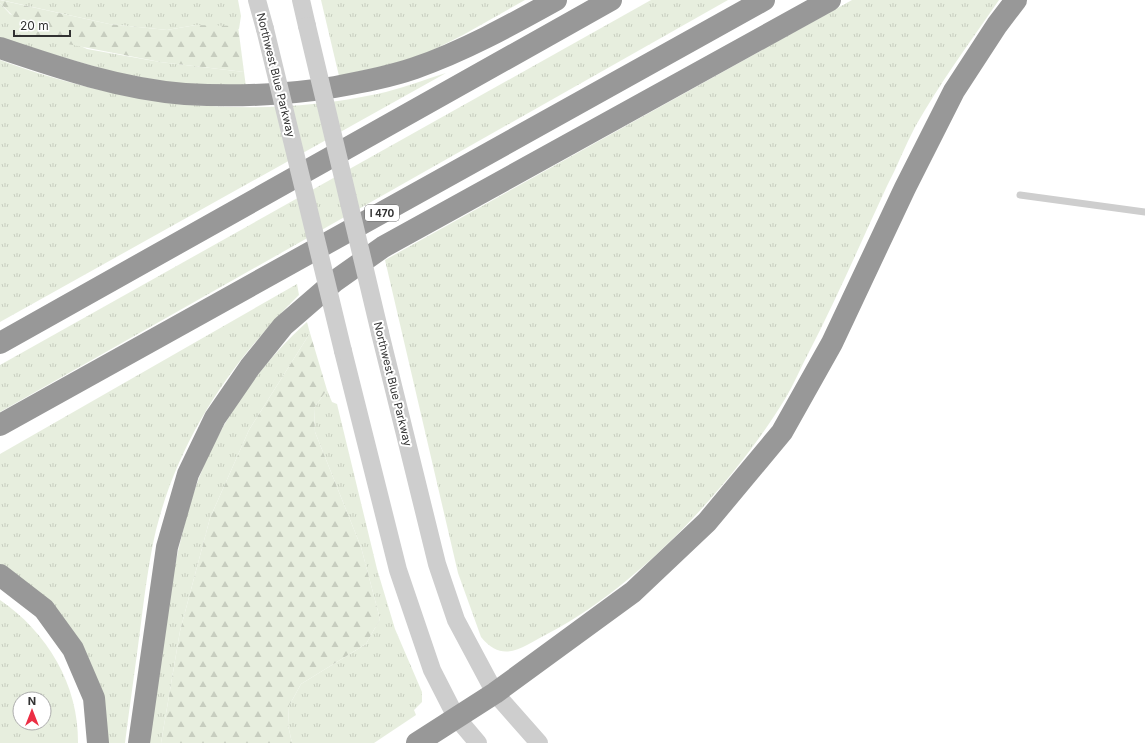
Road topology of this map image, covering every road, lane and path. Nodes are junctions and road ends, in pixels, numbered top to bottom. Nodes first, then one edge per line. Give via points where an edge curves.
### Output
1 (257, 0) edge
2 (301, 0) edge
3 (556, 0) edge
4 (611, 0) edge
5 (764, 0) edge
6 (830, 0) edge
7 (1016, 0) edge
8 (0, 48) edge
9 (1020, 195) dead end
10 (1145, 212) edge
11 (0, 343) edge
12 (0, 425) edge
13 (0, 575) edge
14 (495, 693) junction
15 (456, 717) junction
16 (98, 743) edge
17 (139, 743) edge
18 (417, 743) edge
19 (478, 743) edge
20 (539, 743) edge

1 - 15 street, Northwest Blue Parkway, bridge via 398,570 432,670
2 - 14 street, Northwest Blue Parkway, bridge via 437,564 456,620
3 - 8 highway via 455,52 414,68 368,81 309,91 250,95 184,94 120,83 52,66
4 - 11 highway
5 - 12 highway, I 470
6 - 17 highway via 383,247 335,281 283,326 250,367 215,418 188,474 167,547
7 - 14 highway via 954,91 832,343 782,432 707,522 633,592
9 - 10 lane
13 - 16 highway via 44,609 73,649 94,698
14 - 15 highway
14 - 20 street, Northwest Blue Parkway
15 - 18 highway
15 - 19 street, Northwest Blue Parkway

